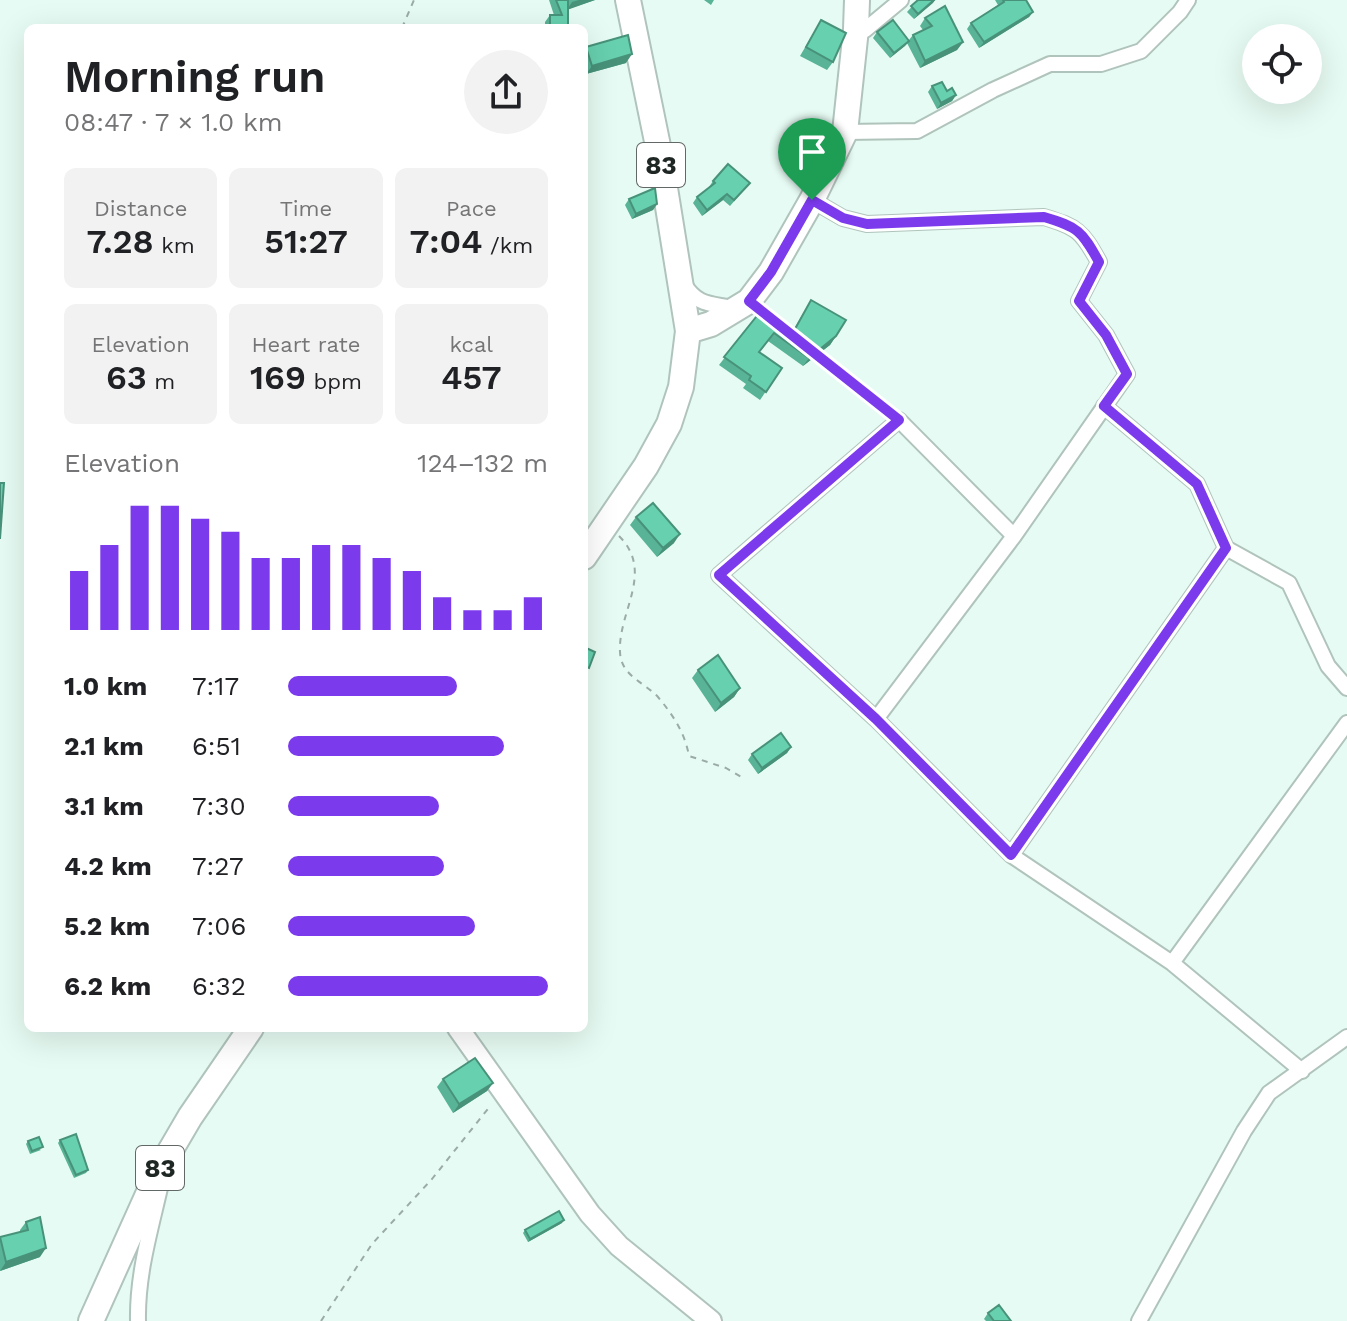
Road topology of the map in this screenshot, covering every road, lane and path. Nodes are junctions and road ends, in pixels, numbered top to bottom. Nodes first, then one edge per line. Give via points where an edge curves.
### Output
1 (414, 0) edge
2 (628, 0) edge
3 (857, 0) edge
4 (901, 0) edge
5 (1188, 0) edge
6 (404, 24) edge
7 (856, 29) junction
8 (845, 132) junction
9 (812, 200) junction
10 (680, 277) junction
11 (736, 309) junction
12 (688, 331) junction
13 (812, 350) edge
14 (1104, 406) junction
15 (899, 420) junction
16 (607, 524) junction
17 (1014, 536) junction
18 (1226, 548) junction
19 (588, 551) edge
20 (1347, 688) edge
21 (876, 719) junction
22 (1347, 723) edge
23 (743, 778) dead end
24 (1011, 855) junction
25 (1172, 963) junction
26 (248, 1032) edge
27 (461, 1032) edge
28 (1347, 1037) edge
29 (1302, 1071) junction
30 (502, 1091) junction
31 (167, 1155) junction
32 (91, 1321) edge
33 (138, 1321) edge
34 (321, 1321) edge
35 (711, 1321) edge
36 (1139, 1321) edge

1 - 6 path
2 - 10 main road, 83
3 - 7 main road
4 - 7 street via 865,30
5 - 8 street via 1141,51 1101,64 1050,64 917,131
7 - 8 main road
8 - 9 main road
9 - 11 main road via 771,272
9 - 14 street via 843,218 867,224 1044,217 1069,224 1086,237 1099,262 1079,301 1127,374
10 - 11 street via 692,297
10 - 12 main road, 83
11 - 12 main road
12 - 16 main road, 83 via 681,387 669,424
13 - 15 path
14 - 17 street
14 - 18 street via 1197,484
15 - 17 street
15 - 21 street via 719,575
16 - 19 main road, 83
16 - 23 path via 630,547 636,573 620,653 625,671 656,695 678,723 689,756
17 - 21 street
18 - 20 street via 1289,583 1328,666
18 - 24 street
21 - 24 street
22 - 25 street
24 - 25 street
25 - 29 street
26 - 31 main road, 83
27 - 30 street
28 - 29 street
29 - 36 street via 1269,1093 1244,1131
30 - 34 path via 372,1244
30 - 35 street via 619,1246
31 - 32 main road, 83
31 - 33 street via 142,1264

